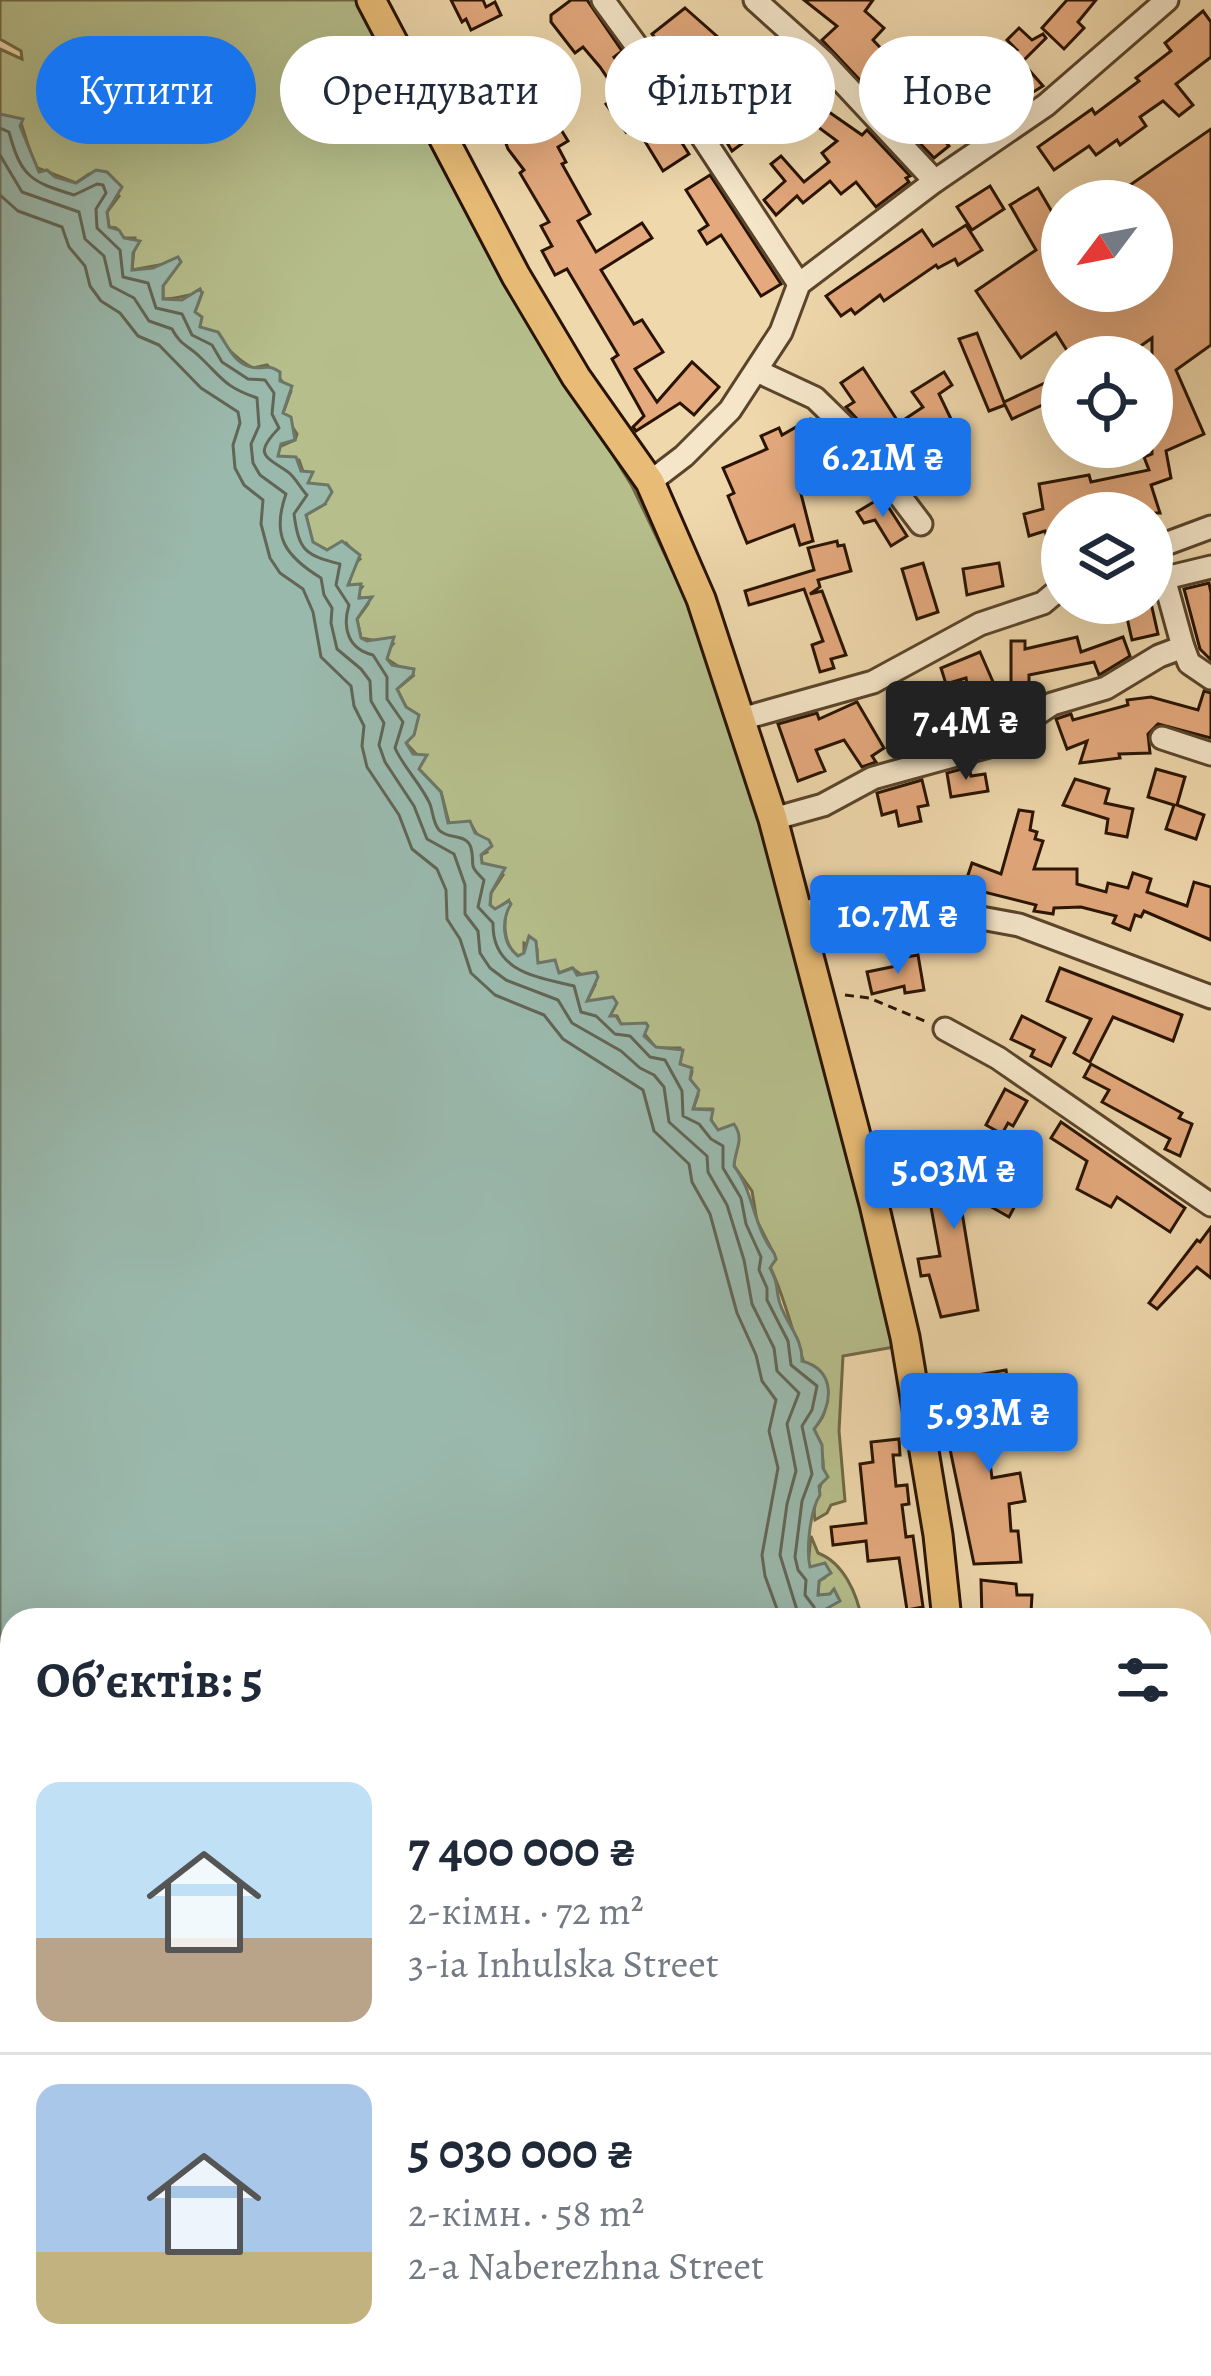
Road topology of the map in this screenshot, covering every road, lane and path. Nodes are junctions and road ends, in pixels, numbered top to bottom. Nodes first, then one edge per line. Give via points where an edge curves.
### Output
1 (370, 0) edge
2 (603, 0) edge
3 (755, 0) edge
4 (1167, 0) edge
5 (935, 181) junction
6 (799, 284) junction
7 (757, 371) junction
8 (650, 482) junction
9 (921, 524) dead end
10 (1211, 527) edge
11 (1173, 541) edge
12 (1211, 567) edge
13 (1173, 576) edge
14 (1041, 604) edge
15 (1173, 618) edge
16 (1184, 647) junction
17 (1211, 678) edge
18 (741, 719) junction
19 (1162, 738) dead end
20 (1211, 754) edge
21 (773, 819) junction
22 (799, 914) junction
23 (818, 992) junction
24 (1211, 998) edge
25 (945, 1029) joint
26 (1211, 1204) edge
27 (946, 1608) edge

1 - 8 main road via 516,276
2 - 6 street
3 - 5 street
4 - 5 street via 1046,105
5 - 6 street
6 - 7 street
7 - 8 street via 721,421
7 - 9 street via 814,398 855,437
8 - 18 main road
10 - 11 street
12 - 13 street
14 - 18 street via 980,624 873,682
15 - 16 street
16 - 17 street via 1189,663
16 - 21 street via 1106,688 1052,704 989,746 873,778 823,805
18 - 21 main road
19 - 20 street
21 - 22 main road
22 - 23 main road
22 - 24 street via 861,896 997,921
23 - 25 path via 869,998
23 - 27 main road via 904,1337
25 - 26 street

